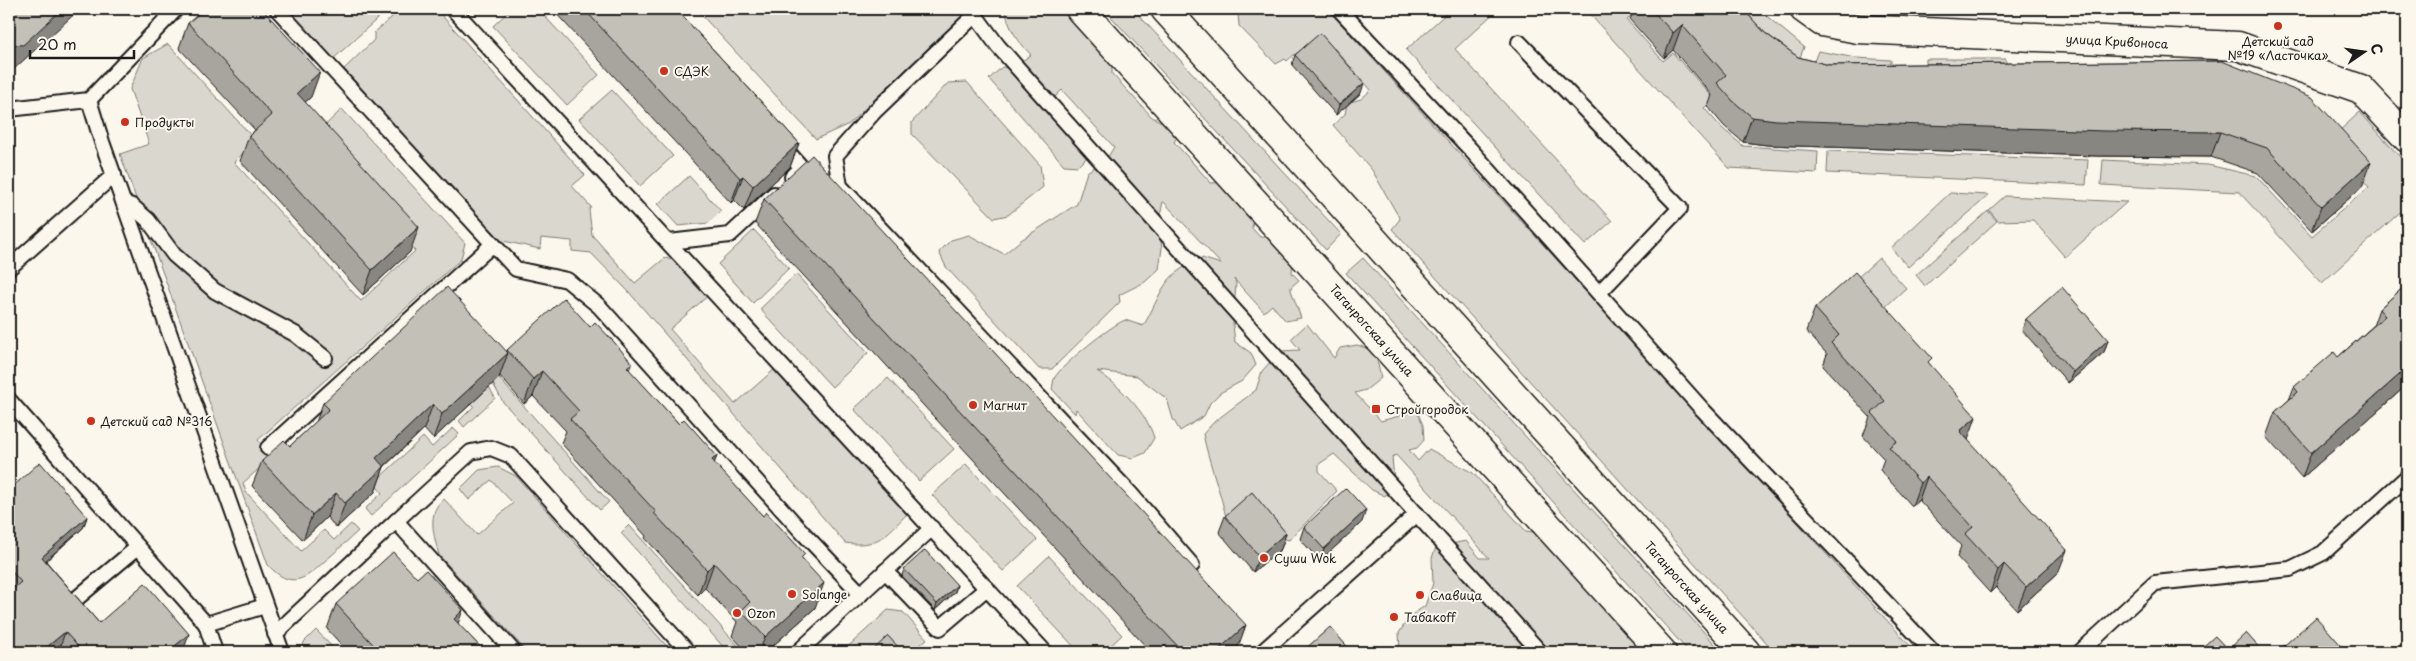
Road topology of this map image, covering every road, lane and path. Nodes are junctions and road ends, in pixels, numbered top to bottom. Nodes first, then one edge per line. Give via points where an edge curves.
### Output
1 (176, 9) edge
2 (277, 9) edge
3 (453, 9) edge
4 (1080, 9) edge
5 (1166, 9) edge
6 (1339, 9) edge
7 (1804, 9) edge
8 (976, 12) edge
9 (1519, 42) dead end
10 (89, 100) junction
11 (9, 108) edge
12 (769, 131) edge
13 (2407, 138) edge
14 (114, 175) junction
15 (124, 203) junction
16 (669, 242) junction
17 (493, 244) junction
18 (9, 268) edge
19 (1599, 293) junction
20 (325, 358) dead end
21 (9, 400) edge
22 (268, 448) dead end
23 (2407, 477) edge
24 (1417, 514) junction
25 (396, 520) junction
26 (932, 528) junction
27 (138, 548) junction
28 (1192, 565) edge
29 (885, 571) junction
30 (987, 588) junction
31 (861, 594) junction
32 (76, 599) edge
33 (265, 606) junction
34 (206, 624) junction
35 (275, 634) junction
36 (215, 652) edge
37 (282, 652) edge
38 (514, 652) edge
39 (688, 652) edge
40 (798, 652) edge
41 (1045, 652) edge
42 (1262, 652) edge
43 (1540, 652) edge
44 (1662, 652) edge
45 (1746, 652) edge
46 (1933, 652) edge
47 (2080, 652) edge

1 - 10 lane
2 - 17 lane
3 - 16 lane
4 - 44 main road, Таганрогская улица
5 - 45 main road, Таганрогская улица
6 - 19 lane
7 - 13 main road, улица Кривоноса via 1822,22 1858,29 2238,46 2361,89
8 - 24 lane via 1005,53
8 - 28 lane via 874,112 835,156 840,186 1130,493
9 - 19 lane via 1680,208
10 - 11 lane
10 - 14 lane
12 - 16 lane via 802,168 730,235
14 - 15 lane
14 - 18 lane
15 - 20 lane via 148,220 174,255 214,291 295,334
15 - 33 lane
16 - 26 lane
17 - 22 lane
17 - 31 lane via 516,269 567,280 599,306
19 - 46 lane via 1709,416
21 - 27 lane
23 - 47 lane via 2323,553 2290,568 2155,583
24 - 42 lane
24 - 43 lane
25 - 35 lane
25 - 38 lane
25 - 39 lane via 471,452 491,448 511,456
26 - 29 lane
26 - 30 lane
27 - 32 lane
27 - 34 lane
29 - 30 lane via 940,628
29 - 31 lane
30 - 41 lane
31 - 40 lane
33 - 34 lane
33 - 35 lane
34 - 36 lane
35 - 37 lane

